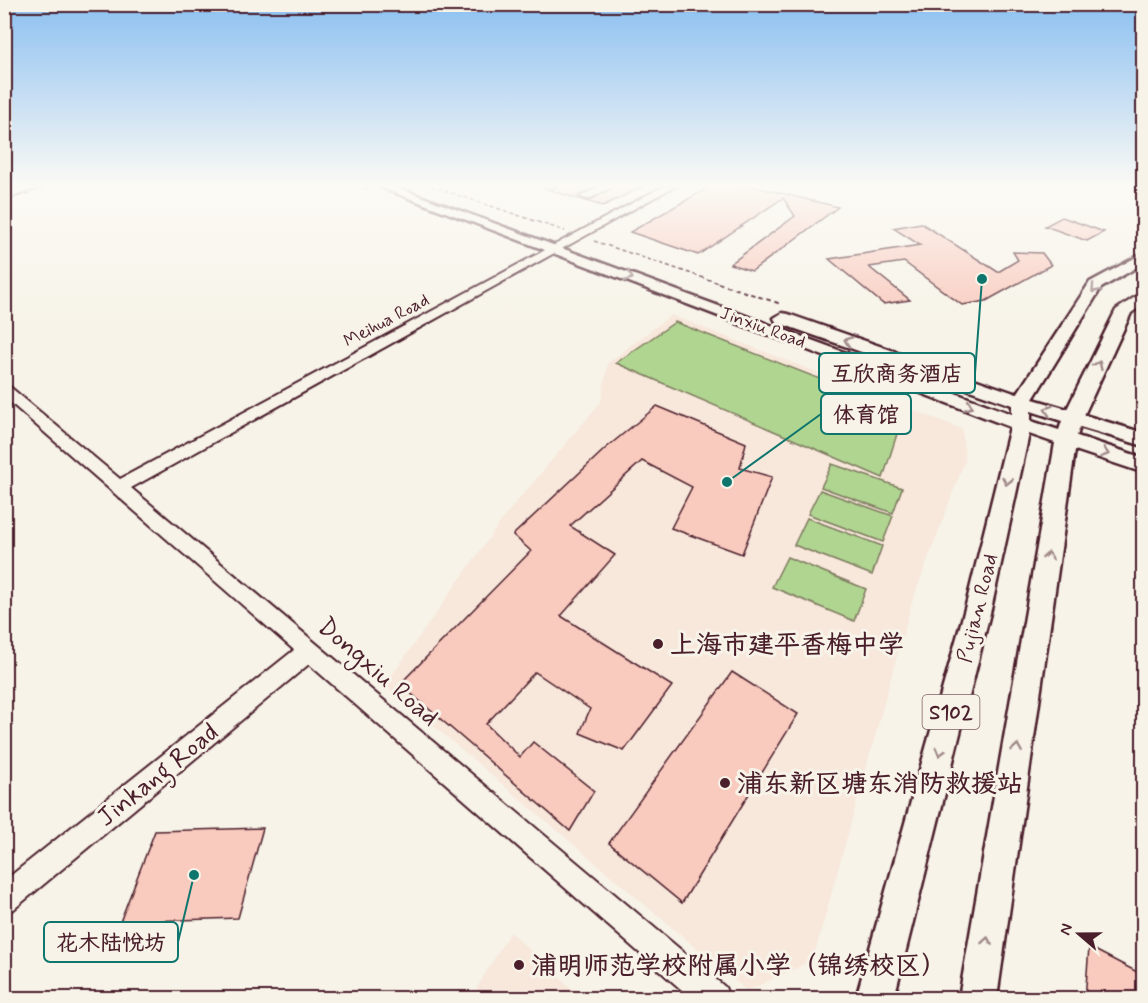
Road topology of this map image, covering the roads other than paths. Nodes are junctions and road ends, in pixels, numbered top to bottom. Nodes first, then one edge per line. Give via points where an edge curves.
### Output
1 (523, 233) edge
2 (528, 233) edge
3 (586, 233) edge
4 (562, 246) junction
5 (1143, 257) edge
6 (1143, 296) edge
7 (4, 389) edge
8 (1022, 413) junction
9 (1070, 429) junction
10 (1143, 440) edge
11 (1143, 466) edge
12 (119, 487) junction
13 (310, 650) junction
14 (4, 899) edge
15 (714, 999) edge
16 (875, 999) edge
17 (978, 999) edge

1 - 4 main road, Jinxiu Road
2 - 4 main road, Jinxiu Road
3 - 4 street, Meihua Road
4 - 8 main road, Jinxiu Road
4 - 12 street, Meihua Road
5 -> 8 main road, Pujian Road / S102 via 1095,285
9 -> 6 main road via 1124,310
7 - 12 street, Dongxiu Road
8 - 9 main road, Jinxiu Road
8 -> 16 main road, Pujian Road / S102 via 979,605
9 - 10 main road, Jinxiu Road
9 -> 11 main road, Jinxiu Road
17 -> 9 main road
12 - 13 street, Dongxiu Road
13 - 14 street, Jinkang Road
13 - 15 street, Dongxiu Road

